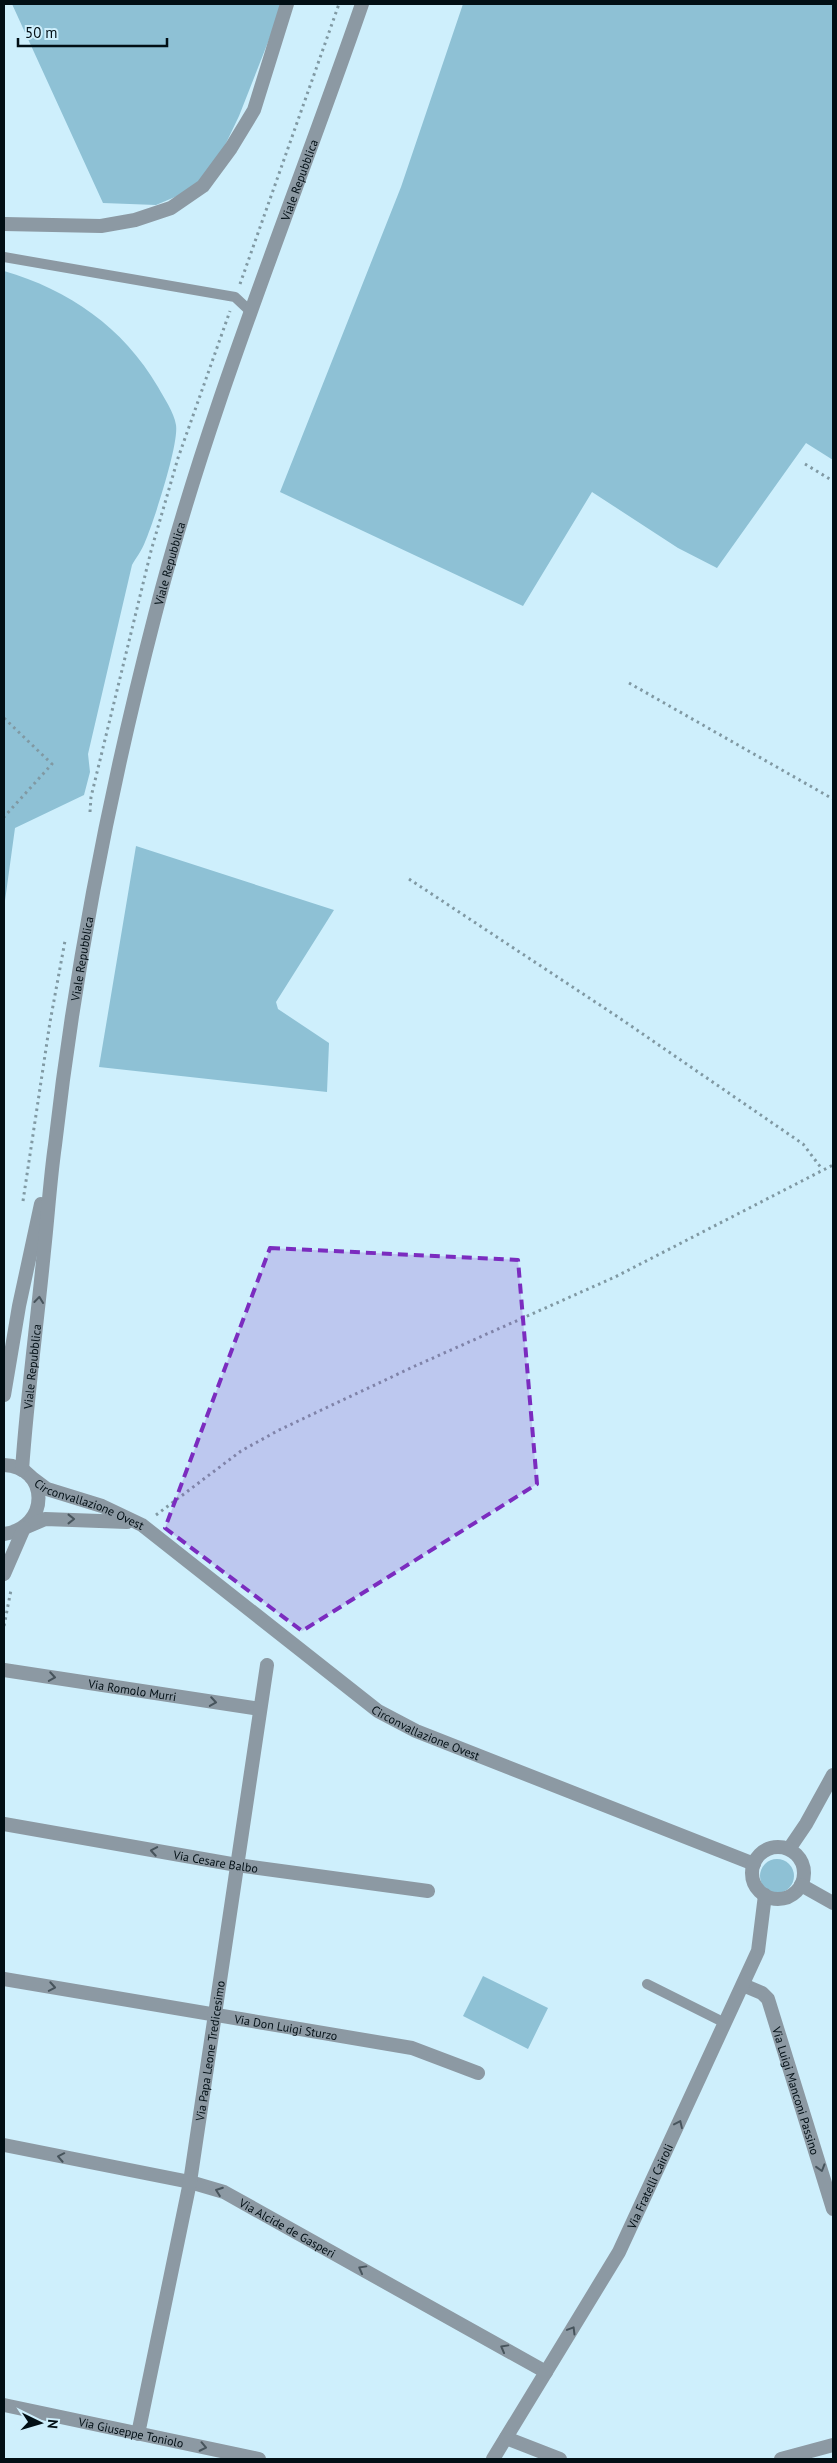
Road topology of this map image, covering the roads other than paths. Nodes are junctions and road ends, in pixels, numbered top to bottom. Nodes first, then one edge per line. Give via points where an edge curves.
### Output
1 (287, 4) edge
2 (362, 4) edge
3 (4, 224) edge
4 (4, 257) edge
5 (251, 312) junction
6 (55, 1144) junction
7 (4, 1395) edge
8 (4, 1465) edge
9 (26, 1474) junction
10 (137, 1524) junction
11 (24, 1528) junction
12 (4, 1534) edge
13 (8, 1578) edge
14 (267, 1665) dead end
15 (4, 1670) edge
16 (260, 1709) junction
17 (833, 1775) edge
18 (4, 1824) edge
19 (789, 1849) junction
20 (754, 1864) junction
21 (237, 1865) junction
22 (801, 1885) junction
23 (428, 1891) dead end
24 (765, 1895) junction
25 (833, 1903) edge
26 (4, 1979) edge
27 (647, 1984) dead end
28 (743, 1985) junction
29 (214, 2016) junction
30 (725, 2023) junction
31 (478, 2073) dead end
32 (4, 2145) edge
33 (190, 2182) junction
34 (833, 2209) edge
35 (546, 2372) junction
36 (4, 2406) edge
37 (138, 2434) junction
38 (506, 2438) junction
39 (833, 2444) edge
40 (259, 2459) edge
41 (493, 2459) edge
42 (560, 2459) edge
43 (781, 2459) edge

1 - 3 street via 254,110 203,186 171,208 136,220 100,226
2 - 5 street, Viale Repubblica
4 - 5 lane via 235,297
5 - 6 street, Viale Repubblica via 196,476 155,613 111,799 71,1025
6 - 7 street, Viale Repubblica via 19,1306
9 -> 6 street, Viale Repubblica via 25,1420
8 - 9 street, Circonvallazione Ovest
9 - 10 street, Circonvallazione Ovest via 47,1489 102,1506
9 - 11 street via 36,1487 39,1498 37,1510
11 -> 10 street, Circonvallazione Ovest via 45,1519
10 - 20 street, Circonvallazione Ovest via 378,1711 416,1731
11 - 12 street, Circonvallazione Ovest
11 - 13 street
14 - 16 street, Via Papa Leone Tredicesimo
15 -> 16 street, Via Romolo Murri
16 - 21 street, Via Papa Leone Tredicesimo
17 - 19 street
21 -> 18 street, Via Cesare Balbo
19 - 20 street via 777,1847 766,1850
19 - 22 street via 802,1862
20 - 24 street via 754,1881
21 - 23 street, Via Cesare Balbo
21 - 29 street, Via Papa Leone Tredicesimo
22 - 24 street via 788,1897
22 - 25 street
24 - 28 street, Via Fratelli Cairoli via 758,1951
26 -> 29 street, Via Don Luigi Sturzo
27 - 30 lane
28 - 30 street, Via Fratelli Cairoli
28 -> 34 street, Via Luigi Manconi Passino via 768,1999
29 - 31 street, Via Don Luigi Sturzo via 412,2048
29 - 33 street, Via Papa Leone Tredicesimo
35 -> 30 street, Via Fratelli Cairoli via 619,2252
33 -> 32 street, Via Alcide de Gasperi
35 -> 33 street, Via Alcide de Gasperi via 224,2192
33 - 37 street, Via Papa Leone Tredicesimo
35 - 38 street, Via Fratelli Cairoli
36 - 37 street, Via Giuseppe Toniolo
37 -> 40 street, Via Giuseppe Toniolo
38 - 41 street, Via Fratelli Cairoli
38 - 42 street
39 - 43 street

